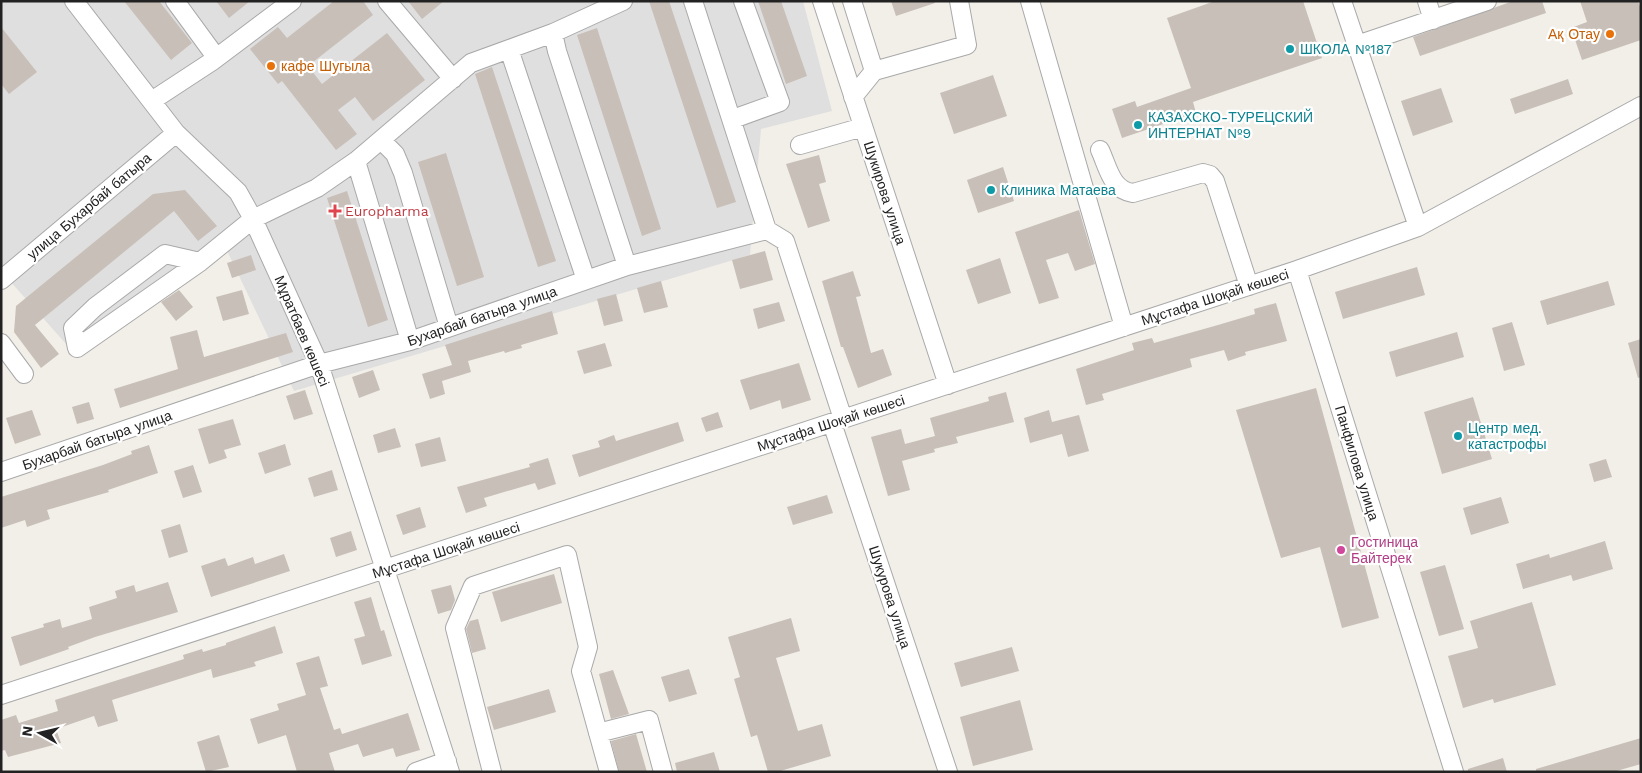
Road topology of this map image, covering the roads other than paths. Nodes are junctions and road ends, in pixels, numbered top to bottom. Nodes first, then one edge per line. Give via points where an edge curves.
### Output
1 (74, 1) edge
2 (175, 1) edge
3 (292, 1) edge
4 (387, 1) edge
5 (623, 1) edge
6 (694, 1) edge
7 (743, 1) edge
8 (822, 1) edge
9 (852, 1) edge
10 (959, 1) edge
11 (1030, 1) edge
12 (1342, 1) edge
13 (1427, 1) edge
14 (1487, 1) edge
15 (1470, 4) edge
16 (1433, 20) junction
17 (553, 33) junction
18 (1357, 45) junction
19 (509, 49) junction
20 (216, 57) junction
21 (874, 71) junction
22 (453, 79) junction
23 (853, 97) junction
24 (152, 100) junction
25 (1641, 106) edge
26 (733, 119) junction
27 (863, 127) junction
28 (176, 133) junction
29 (381, 140) junction
30 (800, 145) dead end
31 (1100, 150) dead end
32 (356, 161) junction
33 (253, 219) junction
34 (1418, 227) junction
35 (767, 230) junction
36 (200, 262) junction
37 (627, 266) junction
38 (1296, 270) junction
39 (1, 280) edge
40 (586, 280) junction
41 (1249, 286) junction
42 (449, 327) junction
43 (1124, 327) junction
44 (410, 341) junction
45 (1, 343) edge
46 (319, 364) junction
47 (24, 374) dead end
48 (948, 385) junction
49 (837, 421) junction
50 (1, 472) edge
51 (387, 569) junction
52 (1, 696) edge
53 (598, 733) junction
54 (448, 766) edge
55 (608, 771) edge
56 (416, 772) edge
57 (492, 772) edge
58 (663, 772) edge
59 (948, 772) edge
60 (1454, 772) edge

1 - 24 street, Мұратбаев көшесі
2 - 20 street
3 - 20 street
4 - 22 street
5 - 17 street
6 - 26 street
7 - 26 street via 780,102
8 - 23 street, Шукирова улица
9 - 21 street
10 - 21 street via 967,45
11 - 43 street
12 - 18 street
13 - 16 street
14 - 15 street
15 - 16 street
16 - 18 street
17 - 19 street
17 - 37 street
18 - 34 street
19 - 22 street via 472,63
19 - 40 street
20 - 24 street
21 - 23 street
22 - 29 street
23 - 27 street, Шукирова улица
24 - 28 street, Мұратбаев көшесі
25 - 34 street, Мұстафа Шоқай көшесі
26 - 35 street
27 - 30 street
27 - 48 street, Шукирова улица
28 - 33 street, Мұратбаев көшесі via 238,192
28 - 39 street, улица Бухарбай батыра
29 - 32 street
29 - 42 street via 395,154 403,173
31 - 41 street via 1116,186 1122,191 1133,192 1203,172 1210,175 1215,181
32 - 33 street via 317,188
32 - 44 street
33 - 36 street
33 - 46 street, Мұратбаев көшесі
34 - 38 street, Мұстафа Шоқай көшесі
35 - 37 street, Бухарбай батыра улица
35 - 49 street via 785,241
36 - 36 street via 92,338 76,348 73,328 95,307 165,254
37 - 40 street, Бухарбай батыра улица
38 - 41 street, Мұстафа Шоқай көшесі
38 - 60 street, Панфилова улица
40 - 42 street, Бухарбай батыра улица
41 - 43 street, Мұстафа Шоқай көшесі
42 - 44 street, Бухарбай батыра улица
43 - 48 street, Мұстафа Шоқай көшесі
44 - 46 street, Бухарбай батыра улица
45 - 47 street
46 - 50 street, Бухарбай батыра улица
46 - 51 street, Мұратбаев көшесі
48 - 49 street, Мұстафа Шоқай көшесі
49 - 51 street, Мұстафа Шоқай көшесі
49 - 59 street, Шукурова улица
51 - 52 street, Мұстафа Шоқай көшесі
51 - 54 street, Мұратбаев көшесі
53 - 55 street
53 - 57 street via 581,671 588,647 567,554 473,586 454,628
53 - 58 street via 648,720
54 - 56 street

